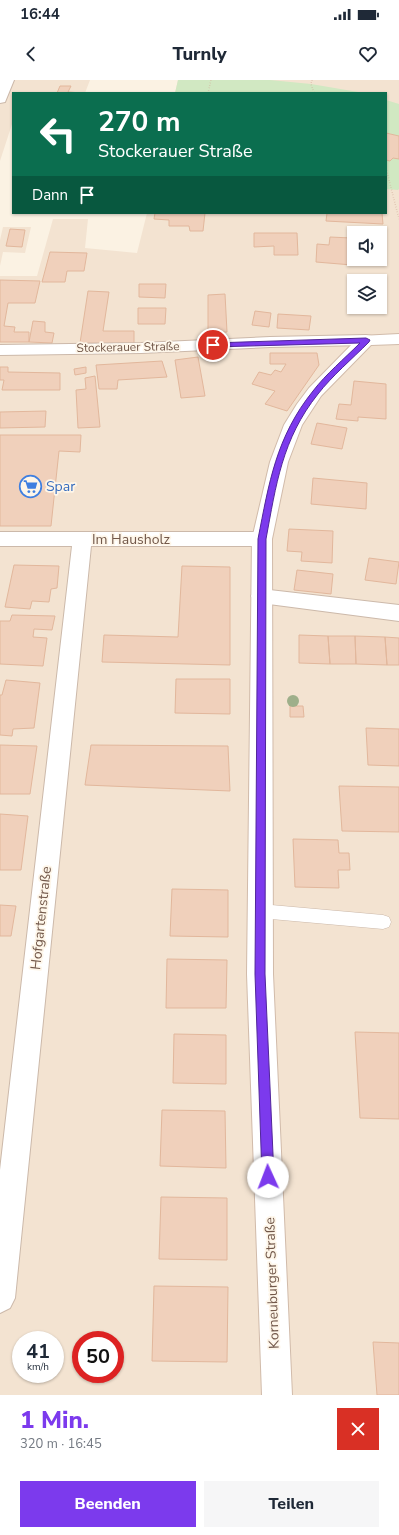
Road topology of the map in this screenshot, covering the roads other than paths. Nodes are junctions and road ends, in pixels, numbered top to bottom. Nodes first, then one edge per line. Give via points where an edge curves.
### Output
1 (6, 80) edge
2 (0, 99) edge
3 (399, 339) edge
4 (366, 340) junction
5 (0, 350) edge
6 (0, 539) edge
7 (82, 539) junction
8 (262, 539) junction
9 (261, 596) junction
10 (399, 613) edge
11 (260, 911) junction
12 (383, 922) dead end
13 (0, 1298) edge
14 (277, 1395) edge

1 - 2 street
3 - 4 street, Stockerauer Straße
4 - 5 street, Stockerauer Straße
4 - 8 street, Korneuburger Straße via 315,392 292,427 280,454
6 - 7 street, Im Hausholz
7 - 8 street, Im Hausholz
7 - 13 street, Hofgartenstraße
8 - 9 street, Korneuburger Straße
9 - 10 street
9 - 11 street, Korneuburger Straße
11 - 12 lane
11 - 14 street, Korneuburger Straße via 260,974

